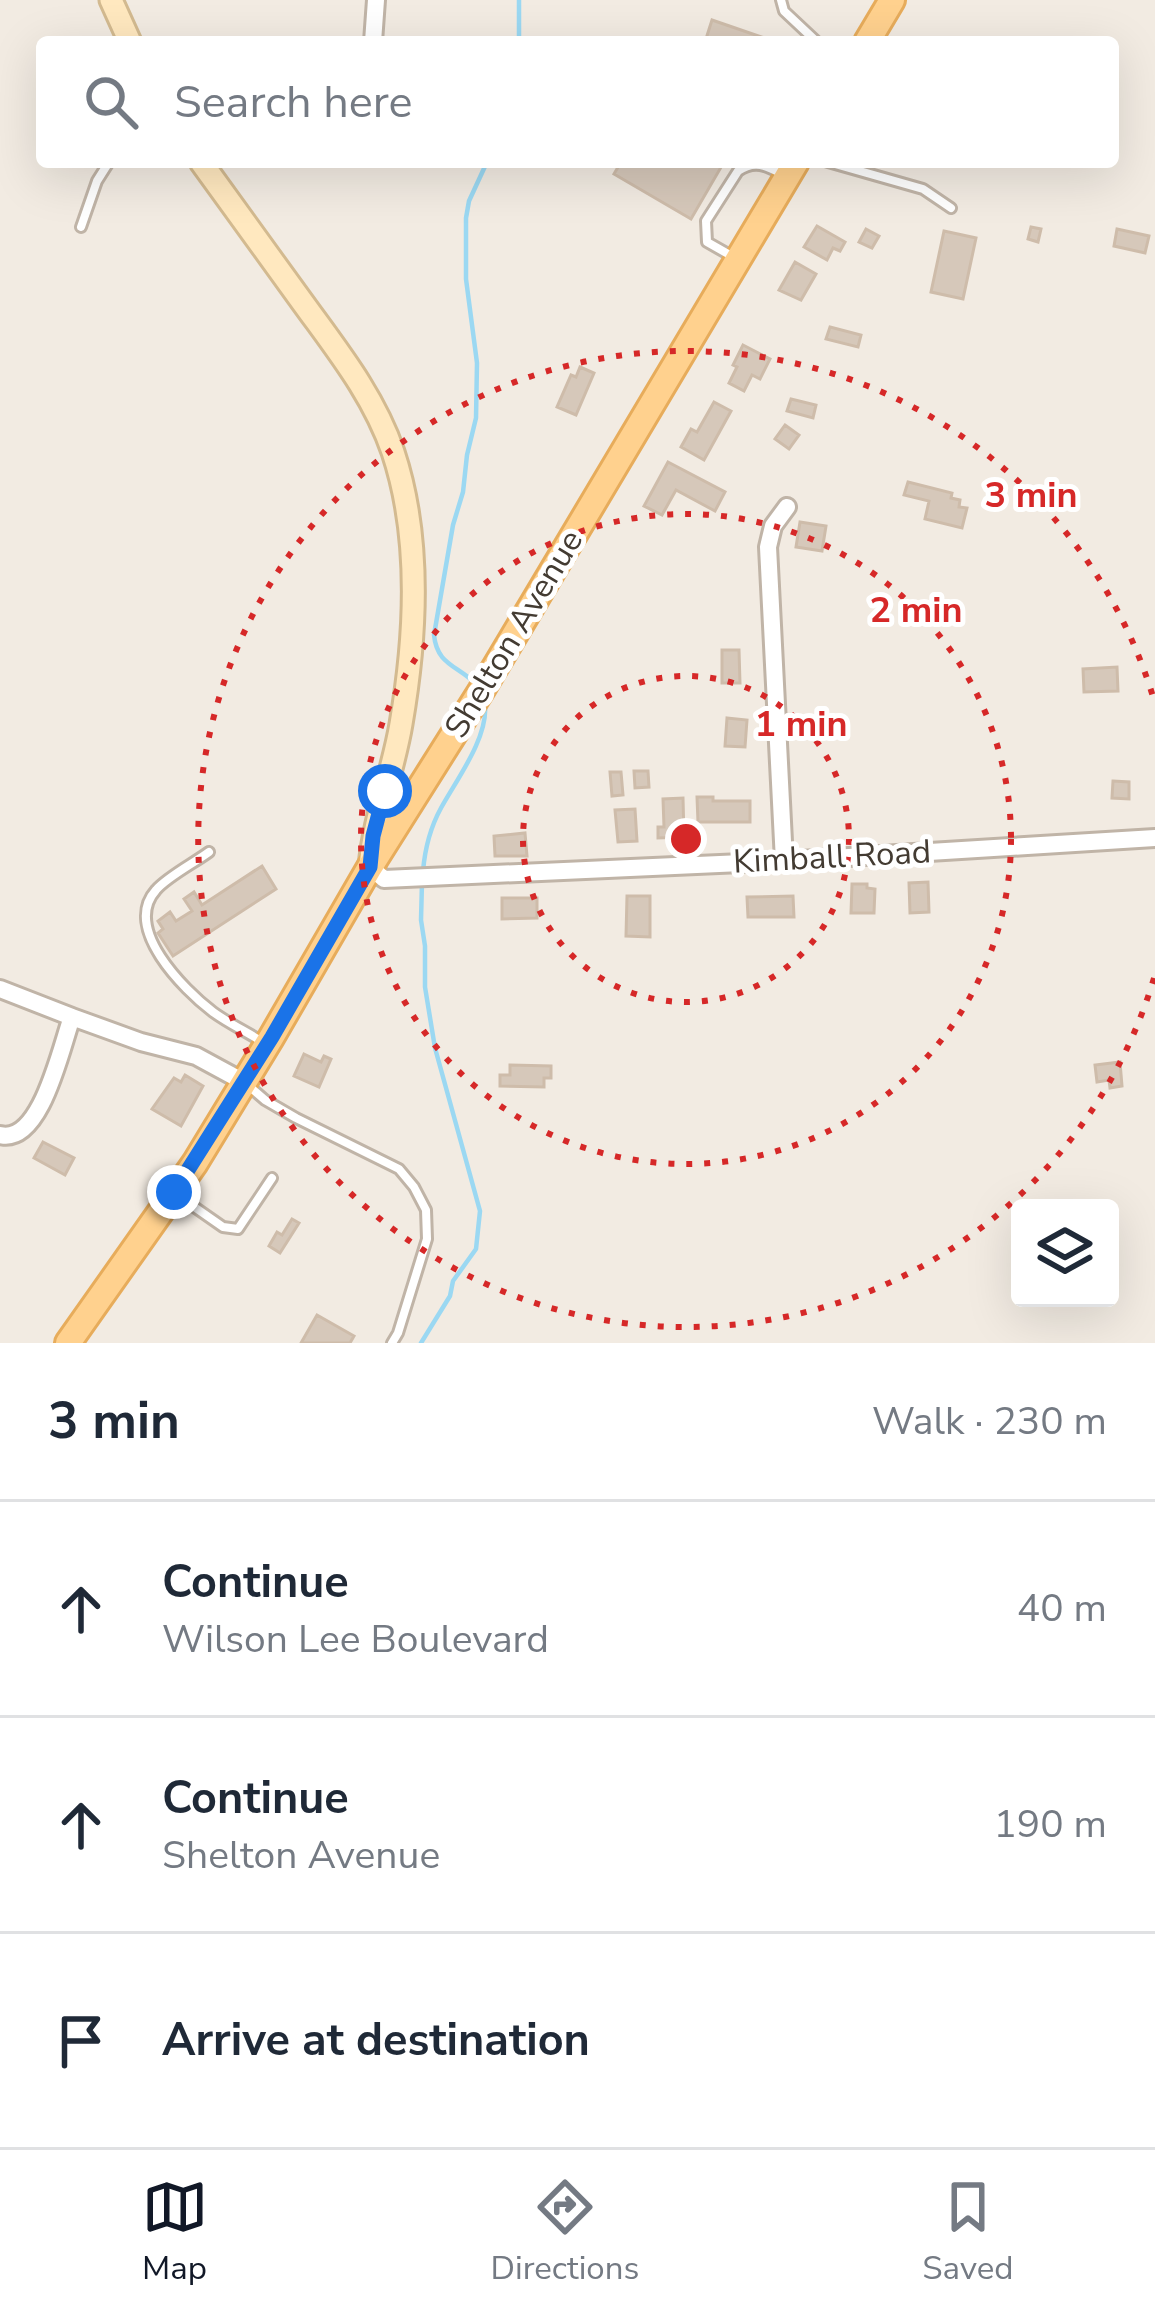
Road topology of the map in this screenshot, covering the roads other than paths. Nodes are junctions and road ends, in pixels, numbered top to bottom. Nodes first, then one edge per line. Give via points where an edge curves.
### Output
1 (111, 0) edge
2 (376, 0) edge
3 (781, 0) edge
4 (892, 0) edge
5 (127, 36) edge
6 (373, 36) edge
7 (811, 36) edge
8 (871, 36) edge
9 (105, 168) edge
10 (205, 168) edge
11 (743, 168) edge
12 (848, 168) edge
13 (791, 169) edge
14 (951, 208) dead end
15 (81, 227) dead end
16 (738, 260) junction
17 (787, 507) dead end
18 (1155, 838) edge
19 (209, 852) dead end
20 (784, 861) junction
21 (370, 867) junction
22 (0, 989) edge
23 (72, 1017) junction
24 (267, 1044) junction
25 (244, 1082) junction
26 (0, 1135) edge
27 (272, 1178) dead end
28 (174, 1192) junction
29 (68, 1343) edge
30 (392, 1343) edge

1 - 5 street
2 - 6 street
3 - 7 lane
4 - 8 main road
9 - 15 lane
10 - 21 street via 358,379 392,449 404,498 413,558 410,636 401,724
11 - 16 lane via 706,221 707,242
12 - 14 lane via 923,190
13 - 16 main road, Shelton Avenue
16 - 21 main road, Shelton Avenue
17 - 20 street via 768,547
18 - 20 street, Kimball Road
19 - 24 lane via 156,890 144,911 147,929 172,975
20 - 21 street, Kimball Road via 384,879
21 - 24 main road, Shelton Avenue
22 - 23 street
23 - 25 street via 196,1056
23 - 26 street via 41,1106 16,1136
24 - 25 main road, Shelton Avenue
25 - 28 main road, Shelton Avenue
25 - 30 lane via 399,1169 414,1187 426,1210 427,1239
27 - 28 lane via 238,1229
28 - 29 main road, Shelton Avenue

